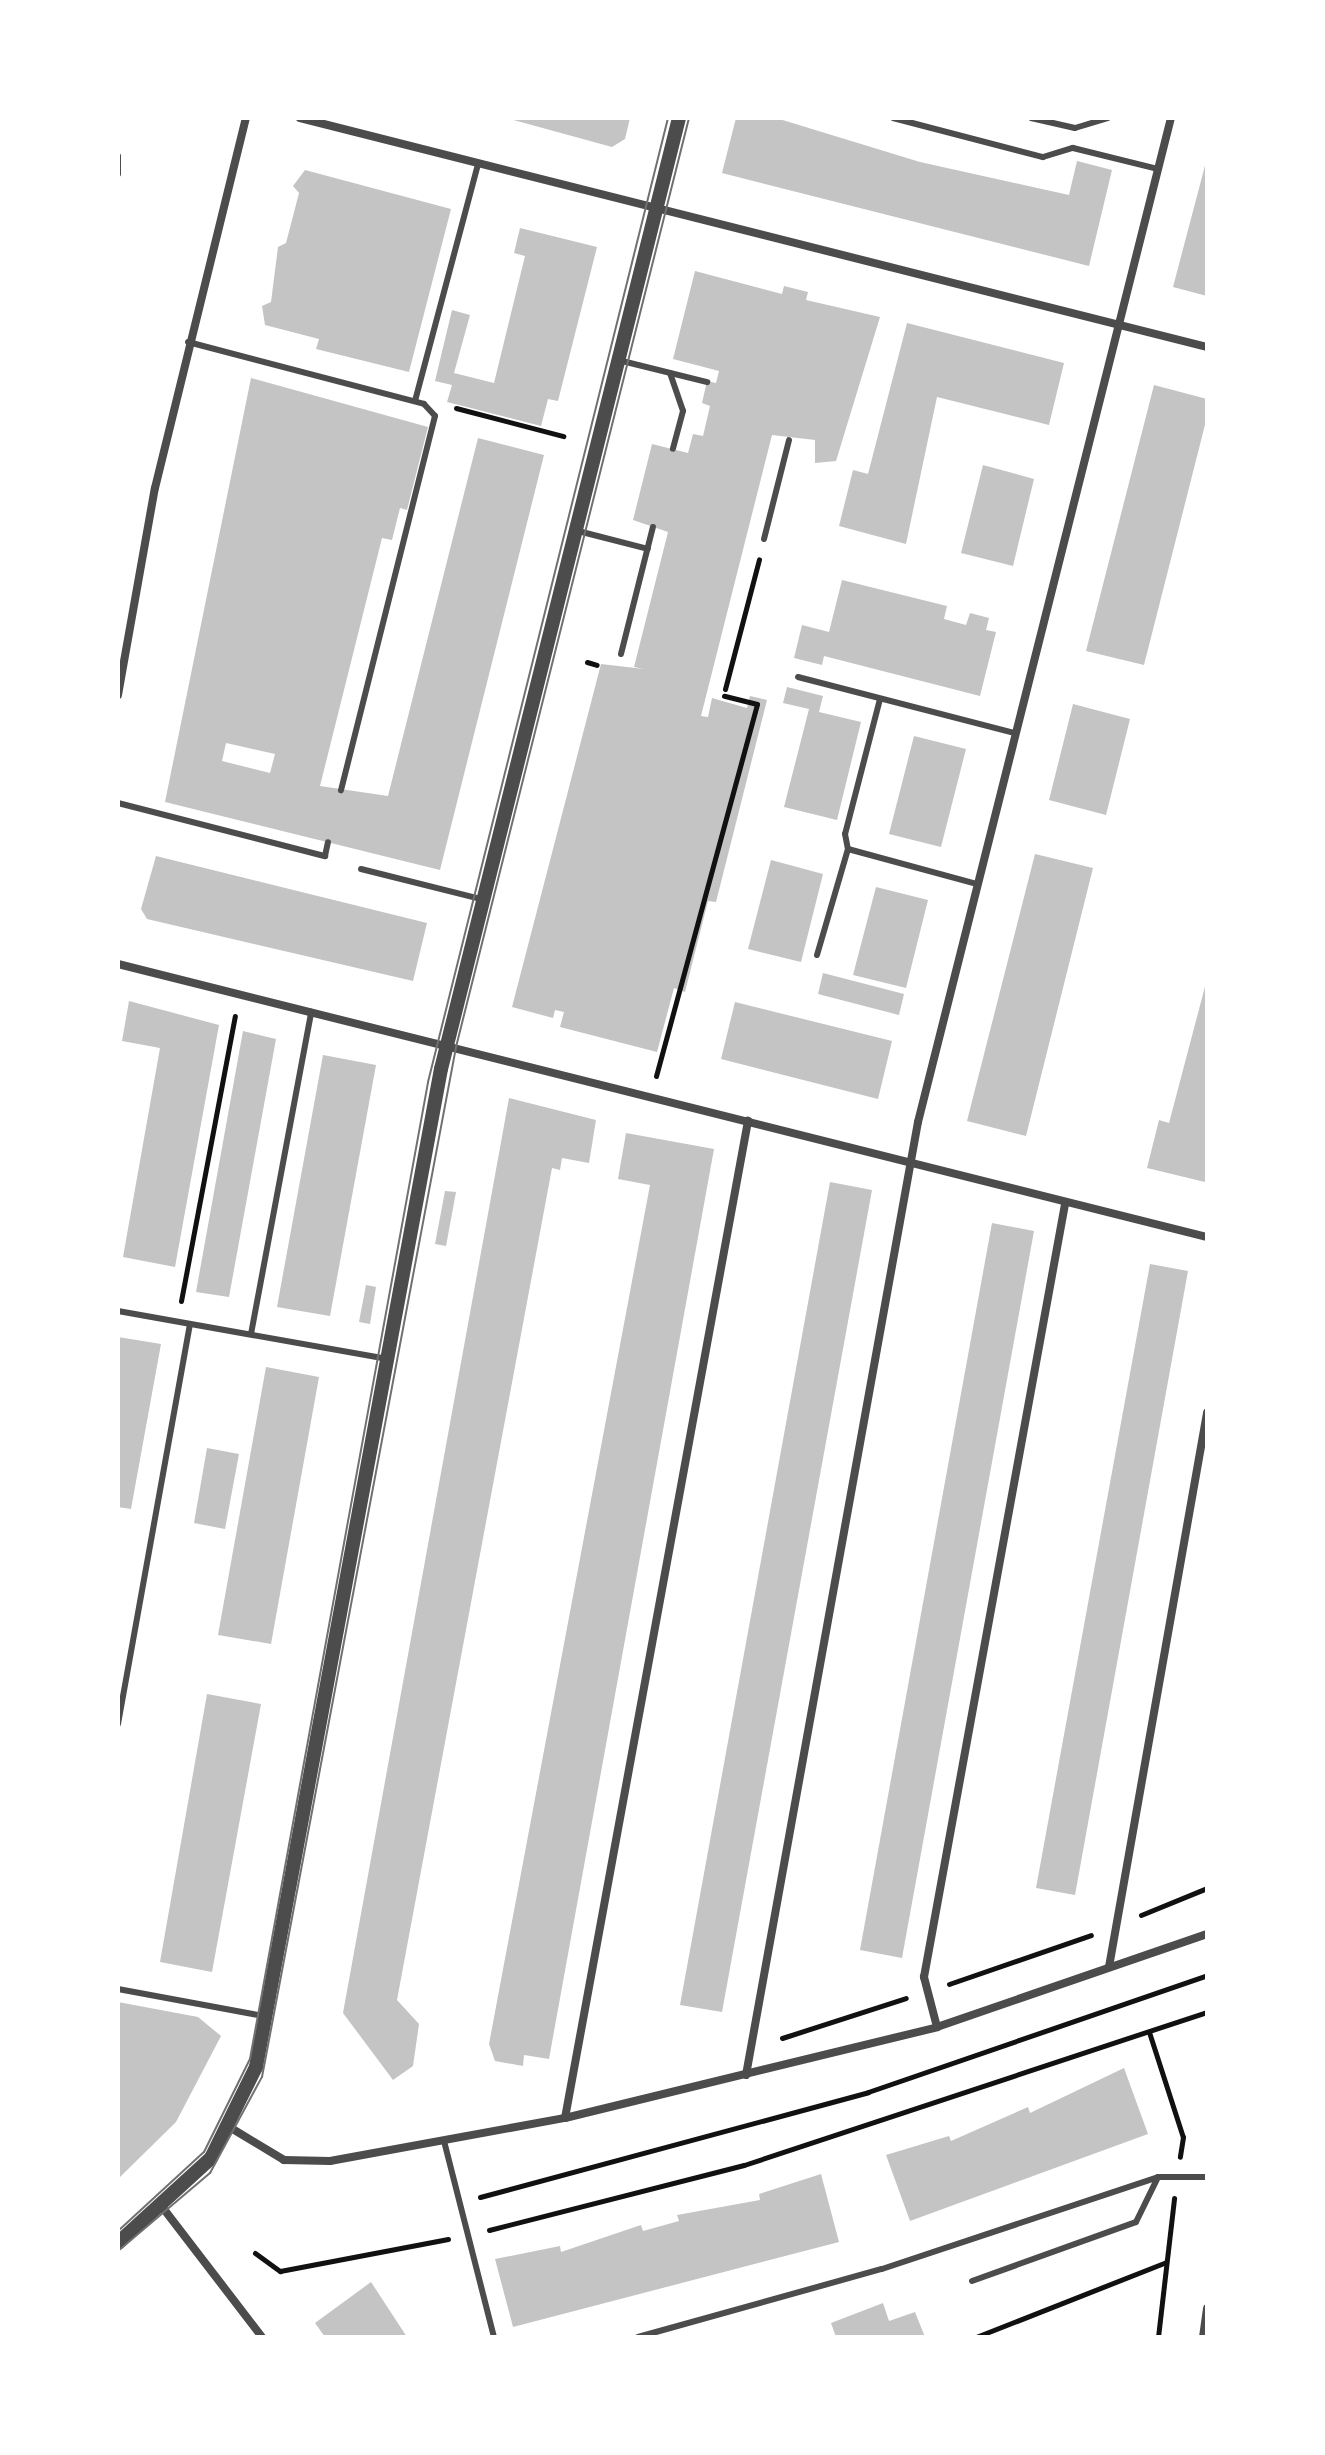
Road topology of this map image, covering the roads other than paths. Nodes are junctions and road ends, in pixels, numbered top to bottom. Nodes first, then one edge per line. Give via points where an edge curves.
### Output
1 (246, 118) edge
2 (300, 118) edge
3 (679, 118) edge
4 (893, 118) edge
5 (1031, 118) edge
6 (1107, 118) edge
7 (1171, 118) edge
8 (118, 156) edge
9 (478, 164) junction
10 (1158, 169) junction
11 (118, 174) edge
12 (656, 210) junction
13 (1119, 324) junction
14 (188, 342) junction
15 (1207, 347) edge
16 (618, 360) junction
17 (670, 373) junction
18 (707, 382) dead end
19 (415, 401) junction
20 (789, 440) dead end
21 (673, 449) dead end
22 (653, 527) dead end
23 (576, 531) junction
24 (764, 539) road end
25 (648, 549) junction
26 (621, 654) dead end
27 (798, 677) dead end
28 (118, 695) edge
29 (880, 699) junction
30 (1015, 733) junction
31 (341, 790) dead end
32 (118, 803) edge
33 (328, 842) dead end
34 (848, 849) junction
35 (361, 869) dead end
36 (977, 884) junction
37 (484, 900) junction
38 (817, 955) dead end
39 (118, 964) edge
40 (311, 1012) junction
41 (447, 1044) junction
42 (748, 1121) junction
43 (912, 1163) junction
44 (1065, 1204) junction
45 (1207, 1237) edge
46 (118, 1311) edge
47 (190, 1324) junction
48 (251, 1334) junction
49 (388, 1359) junction
50 (1207, 1413) edge
51 (118, 1724) edge
52 (1207, 1934) edge
53 (1109, 1967) junction
54 (118, 1989) edge
55 (267, 2016) junction
56 (937, 2027) junction
57 (746, 2075) junction
58 (565, 2118) junction
59 (231, 2128) junction
60 (444, 2141) junction
61 (1158, 2177) junction
62 (1207, 2177) edge
63 (163, 2208) junction
64 (118, 2243) edge
65 (972, 2281) dead end
66 (1207, 2308) edge
67 (262, 2337) edge
68 (494, 2337) edge
69 (638, 2337) edge
70 (1203, 2337) edge

1 - 14 street
2 - 9 street
3 - 12 street
4 - 10 lane via 1043,157 1073,148
5 - 6 lane via 1075,128
7 - 10 street
8 - 11 lane
9 - 12 street
9 - 19 lane
10 - 13 street
12 - 13 street
12 - 16 street
13 - 15 street
13 - 30 street
14 - 19 lane
14 - 28 street
16 - 17 lane
16 - 23 street
17 - 18 lane
17 - 21 lane via 683,411
19 - 31 lane via 430,407 435,432
20 - 24 lane
22 - 25 lane
23 - 25 lane
23 - 37 street
25 - 26 lane
27 - 29 lane
29 - 30 lane
29 - 34 lane via 845,834
30 - 36 street
32 - 33 lane via 325,856
34 - 36 lane
34 - 38 lane
35 - 37 lane
36 - 43 street
37 - 41 street
39 - 40 street
40 - 41 street
40 - 48 lane
41 - 42 street
41 - 49 street
42 - 43 street
42 - 58 street
43 - 44 street
43 - 57 street
44 - 45 street
44 - 56 street via 926,1992
46 - 47 lane
47 - 48 lane
47 - 51 lane
48 - 49 lane
49 - 55 street
50 - 53 street
52 - 53 street
53 - 56 street
54 - 55 lane
55 - 59 street
56 - 57 street
57 - 58 street
58 - 60 street
59 - 60 street via 284,2160 330,2161
59 - 63 street
60 - 68 lane
61 - 62 lane
61 - 65 lane via 1136,2222
61 - 69 lane via 869,2273
63 - 64 street
63 - 67 street
66 - 70 street

